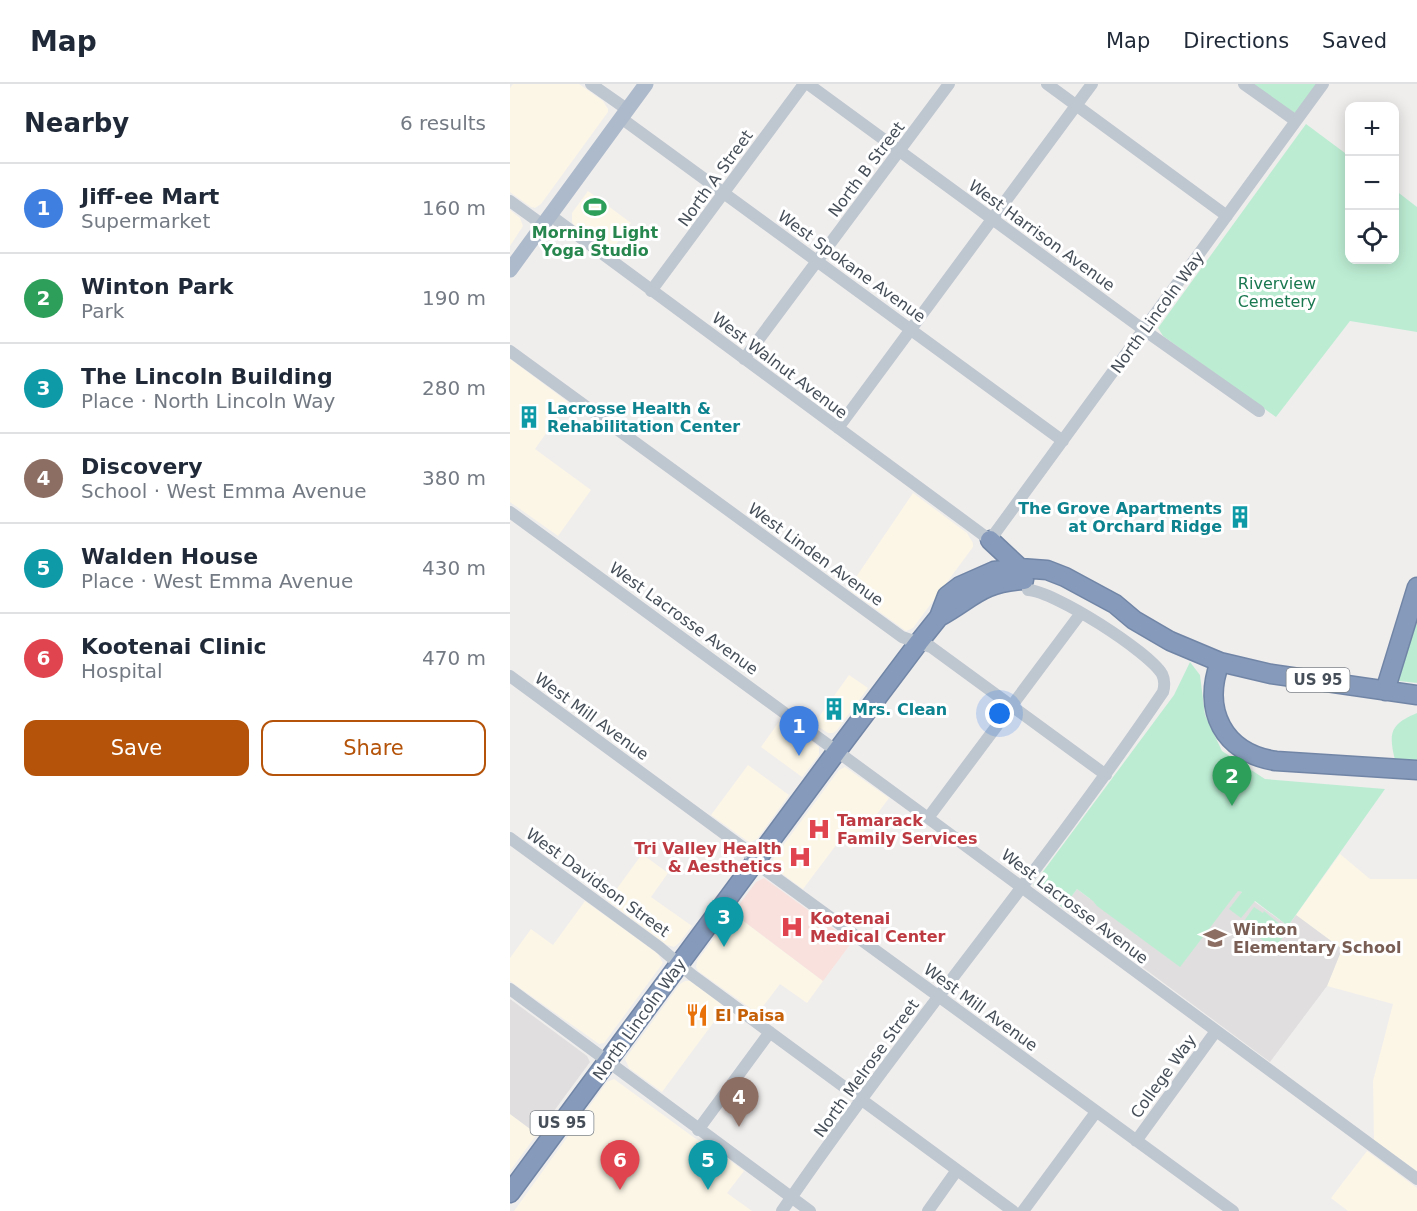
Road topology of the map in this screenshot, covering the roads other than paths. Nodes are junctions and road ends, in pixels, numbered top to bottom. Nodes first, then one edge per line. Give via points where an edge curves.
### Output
1 (591, 84) edge
2 (646, 84) edge
3 (806, 84) edge
4 (949, 84) edge
5 (1047, 84) edge
6 (1092, 84) edge
7 (1244, 84) edge
8 (1323, 84) edge
9 (1077, 105) junction
10 (624, 114) junction
11 (1296, 121) junction
12 (900, 151) junction
13 (724, 194) junction
14 (510, 201) edge
15 (1227, 216) junction
16 (547, 220) junction
17 (994, 220) junction
18 (817, 261) junction
19 (510, 270) edge
20 (651, 291) junction
21 (911, 330) junction
22 (1144, 330) junction
23 (510, 351) edge
24 (744, 359) junction
25 (1259, 411) dead end
26 (838, 428) junction
27 (1063, 441) junction
28 (510, 512) edge
29 (990, 540) junction
30 (1020, 568) junction
31 (986, 573) junction
32 (1417, 587) edge
33 (1028, 590) dead end
34 (1081, 613) junction
35 (939, 617) junction
36 (1134, 620) junction
37 (918, 642) junction
38 (1220, 662) junction
39 (510, 675) edge
40 (1384, 691) junction
41 (1417, 695) edge
42 (1012, 705) junction
43 (837, 751) junction
44 (1417, 770) edge
45 (1106, 775) junction
46 (928, 818) junction
47 (510, 838) edge
48 (756, 861) junction
49 (1023, 887) junction
50 (680, 964) junction
51 (510, 989) edge
52 (939, 997) junction
53 (1216, 1031) junction
54 (770, 1032) junction
55 (607, 1063) junction
56 (862, 1100) junction
57 (1096, 1112) junction
58 (698, 1130) junction
59 (1136, 1141) junction
60 (957, 1170) junction
61 (1417, 1179) edge
62 (510, 1193) edge
63 (791, 1198) junction
64 (782, 1211) edge
65 (810, 1211) edge
66 (928, 1211) edge
67 (1013, 1211) edge
68 (1023, 1211) edge
69 (1233, 1211) edge

1 - 10 street, West Spokane Avenue
2 - 10 main road
3 - 12 street, West Harrison Avenue
3 - 13 street, North A Street
4 - 12 street, North B Street
5 - 9 street
6 - 9 street
7 - 11 street
8 - 11 street, North Lincoln Way
9 - 15 street
9 - 17 street
10 - 13 street, West Spokane Avenue
10 - 16 main road
11 - 15 street, North Lincoln Way
12 - 17 street, West Harrison Avenue
12 - 18 street, North B Street
13 - 18 street, West Spokane Avenue
13 - 20 street, North A Street
14 - 16 street, West Walnut Avenue
15 - 22 street, North Lincoln Way
16 - 19 main road
16 - 20 street, West Walnut Avenue
17 - 21 street
17 - 22 street, West Harrison Avenue
18 - 21 street, West Spokane Avenue
18 - 24 street, North B Street
20 - 24 street, West Walnut Avenue
21 - 26 street
21 - 27 street, West Spokane Avenue
22 - 25 street, West Harrison Avenue
22 - 27 street, North Lincoln Way
23 - 37 street, West Linden Avenue via 902,637
24 - 26 street, West Walnut Avenue
26 - 29 street, West Walnut Avenue
27 - 29 street, North Lincoln Way
28 - 43 street, West Lacrosse Avenue
29 - 30 highway
29 - 31 highway via 993,559
30 - 31 highway, US 95
30 - 36 highway, US 95 via 1065,576
31 - 35 highway, US 95 via 947,596
32 - 40 highway
33 - 34 street via 1051,596
34 - 42 street
34 - 45 street, North Melrose Street via 1154,664 1165,683 1163,692
35 - 36 highway, US 95 via 988,586 1024,580 1044,582 1112,617
35 - 37 highway, US 95
36 - 38 highway, US 95 via 1178,645
37 - 42 street, West Linden Avenue via 932,647
37 - 43 highway, North Lincoln Way / US 95
38 - 40 highway, US 95
38 - 44 highway via 1214,679 1215,708 1222,728 1242,748 1276,760
39 - 48 street, West Mill Avenue
40 - 41 highway, US 95
42 - 45 street, West Linden Avenue
42 - 46 street
43 - 46 street, West Lacrosse Avenue
43 - 48 highway, North Lincoln Way / US 95
45 - 49 street, North Melrose Street
46 - 49 street, West Lacrosse Avenue
47 - 50 street, West Davidson Street
48 - 50 highway, North Lincoln Way / US 95
48 - 52 street, West Mill Avenue
49 - 52 street, North Melrose Street
49 - 53 street, West Lacrosse Avenue
50 - 54 street, West Davidson Street
50 - 55 highway, North Lincoln Way / US 95
51 - 55 street
52 - 56 street, North Melrose Street
52 - 57 street, West Mill Avenue
53 - 59 street, College Way
53 - 61 street, West Lacrosse Avenue
54 - 56 street, West Davidson Street
54 - 58 street
55 - 58 street
55 - 62 highway, North Lincoln Way / US 95
56 - 60 street, West Davidson Street
56 - 63 street, North Melrose Street
57 - 59 street, West Mill Avenue
57 - 68 street
58 - 63 street
59 - 69 street, West Mill Avenue
60 - 66 street
60 - 67 street, West Davidson Street
63 - 64 street, North Melrose Street
63 - 65 street

